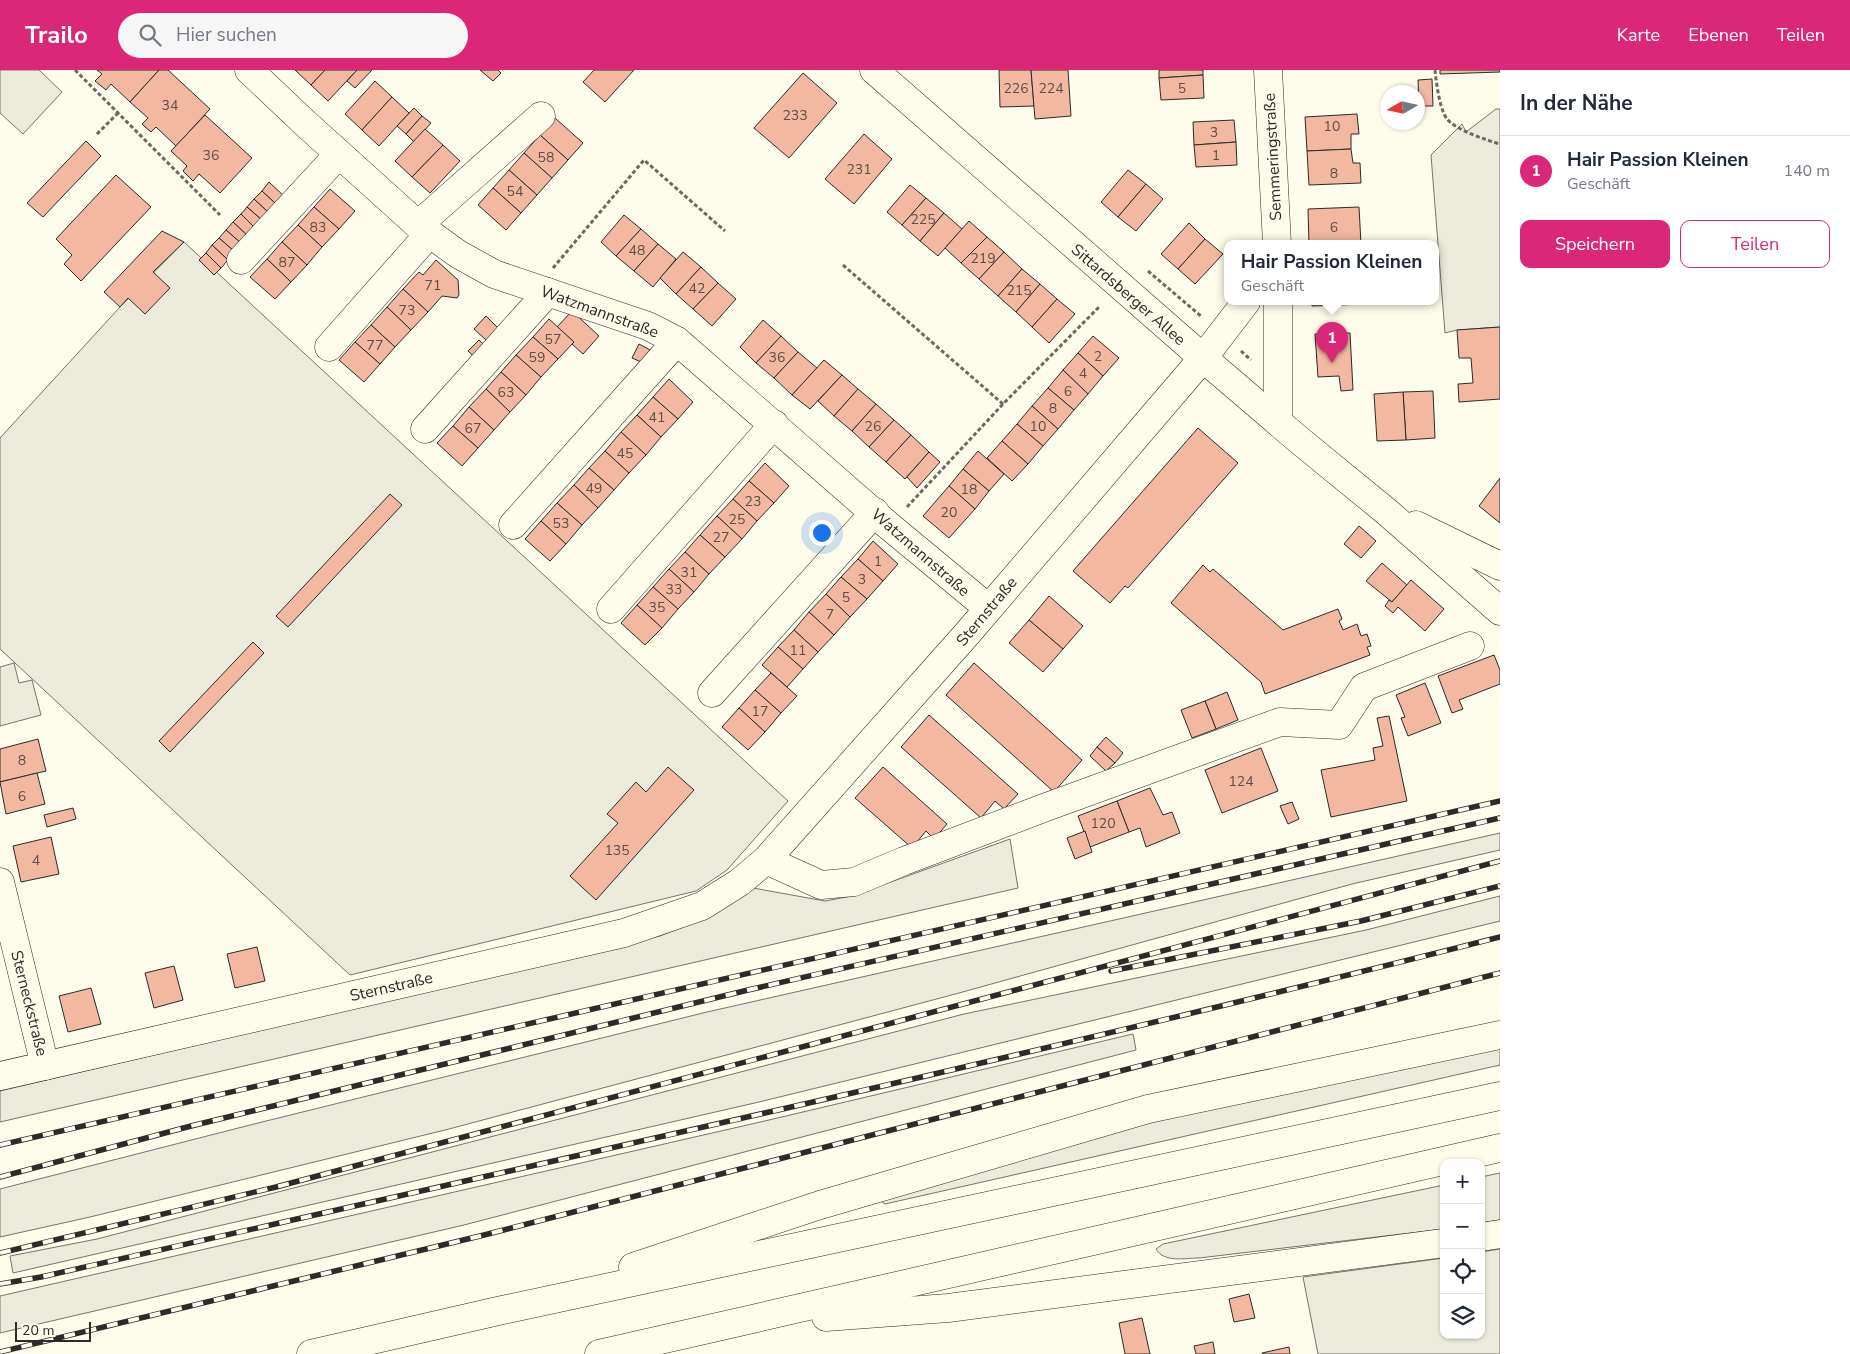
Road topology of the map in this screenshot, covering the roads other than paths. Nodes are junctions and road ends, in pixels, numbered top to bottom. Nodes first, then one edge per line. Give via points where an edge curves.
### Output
1 (249, 70) edge
2 (874, 70) edge
3 (1268, 70) edge
4 (541, 116) dead end
5 (339, 154) junction
6 (424, 229) junction
7 (1276, 240) edge
8 (241, 260) dead end
9 (542, 290) junction
10 (1244, 305) edge
11 (1278, 305) edge
12 (677, 341) junction
13 (329, 348) dead end
14 (1203, 358) junction
15 (1278, 422) junction
16 (774, 424) junction
17 (425, 429) dead end
18 (1387, 512) junction
19 (882, 519) junction
20 (513, 525) dead end
21 (1500, 566) edge
22 (988, 608) junction
23 (611, 609) dead end
24 (1500, 611) edge
25 (1470, 646) dead end
26 (712, 693) dead end
27 (766, 860) junction
28 (0, 882) edge
29 (1500, 1036) edge
30 (45, 1066) junction
31 (0, 1076) edge
32 (1500, 1096) edge
33 (1500, 1148) edge
34 (1500, 1234) edge
35 (1485, 1236) edge
36 (1440, 1244) edge
37 (498, 1311) junction
38 (740, 1323) junction
39 (311, 1354) edge
40 (599, 1354) edge

1 - 5 main road, Watzmannstraße
2 - 14 main road, Sittardsberger Allee
3 - 7 main road, Semmeringstraße
4 - 6 main road
5 - 6 main road, Watzmannstraße
5 - 8 main road
6 - 9 main road, Watzmannstraße via 458,254 494,274
6 - 13 main road
9 - 12 main road, Watzmannstraße via 648,326
9 - 17 main road
10 - 14 main road
11 - 15 main road
12 - 16 main road, Watzmannstraße
12 - 20 main road
14 - 15 main road, Sittardsberger Allee
14 - 22 main road, Sternstraße
15 - 18 main road, Sittardsberger Allee
16 - 19 main road, Watzmannstraße
16 - 23 main road
18 - 21 main road, Sittardsberger Allee
18 - 24 main road, Sittardsberger Allee
19 - 22 main road, Watzmannstraße
19 - 26 main road
22 - 27 main road, Sternstraße
25 - 27 main road via 1364,687 1339,725 1280,722 1049,806 854,882 821,885
27 - 30 main road, Sternstraße via 740,882 702,906 624,933
28 - 30 main road, Sterneckstraße
29 - 37 main road via 1148,1109 820,1205
30 - 31 main road, Sternstraße
32 - 37 main road
33 - 38 main road
34 - 35 main road
36 - 38 main road via 948,1308
37 - 39 main road
38 - 40 main road

